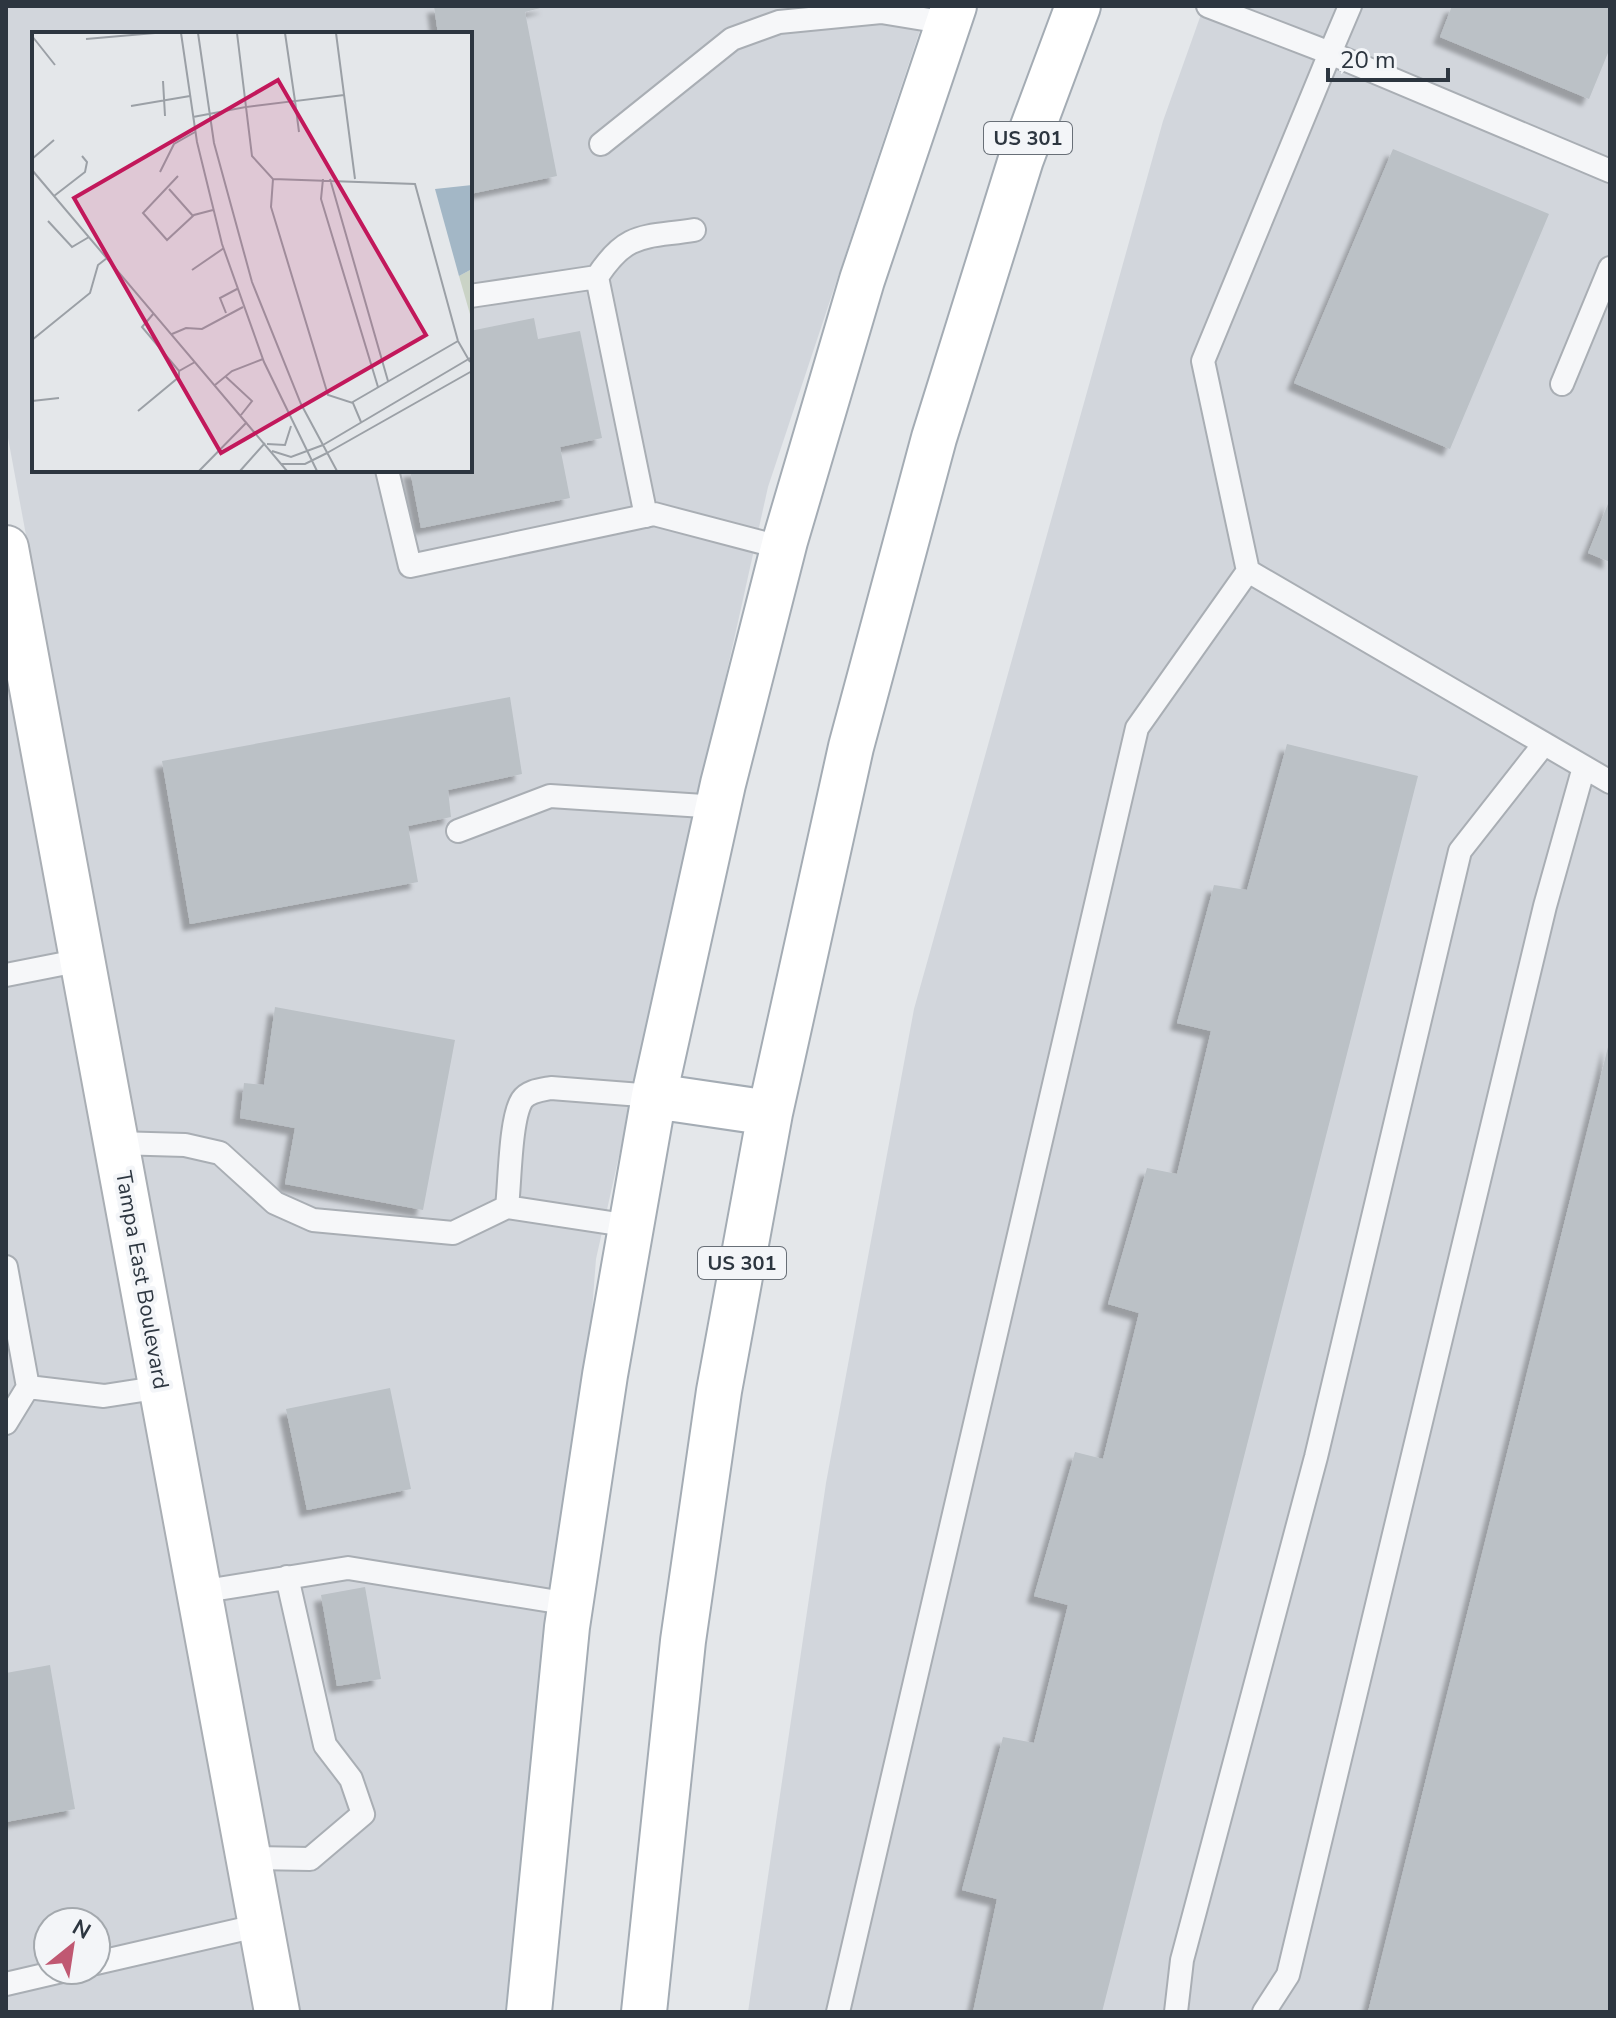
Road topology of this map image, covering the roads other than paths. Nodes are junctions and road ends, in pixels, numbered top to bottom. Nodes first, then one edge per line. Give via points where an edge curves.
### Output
1 (1078, 6) edge
2 (1208, 6) edge
3 (1350, 6) edge
4 (951, 14) edge
5 (1330, 53) junction
6 (601, 144) dead end
7 (1610, 171) edge
8 (694, 230) dead end
9 (1610, 268) edge
10 (597, 277) junction
11 (472, 296) edge
12 (1562, 384) dead end
13 (387, 472) edge
14 (646, 516) junction
15 (6, 548) edge
16 (783, 548) junction
17 (1248, 571) junction
18 (1544, 744) junction
19 (1584, 767) junction
20 (1610, 782) edge
21 (719, 807) junction
22 (458, 831) dead end
23 (82, 960) junction
24 (6, 975) edge
25 (654, 1096) junction
26 (770, 1113) junction
27 (116, 1143) junction
28 (507, 1207) junction
29 (631, 1226) junction
30 (6, 1267) edge
31 (28, 1387) junction
32 (162, 1387) junction
33 (6, 1423) edge
34 (287, 1577) junction
35 (199, 1592) junction
36 (570, 1604) junction
37 (249, 1858) junction
38 (261, 1925) junction
39 (112, 1959) edge
40 (32, 1978) edge
41 (6, 1984) edge
42 (277, 2012) edge
43 (529, 2012) edge
44 (644, 2012) edge
45 (838, 2012) edge
46 (1176, 2012) edge
47 (1264, 2012) edge

1 - 26 main road, US 301 via 1021,159 934,438 851,747
2 - 5 lane
3 - 5 lane
4 - 6 lane via 881,12 779,22 732,39
4 - 16 main road via 862,280
5 - 7 lane
5 - 17 lane via 1203,361
8 - 10 lane via 628,241
9 - 12 lane
10 - 11 lane
10 - 14 lane
13 - 14 lane via 410,566
14 - 16 lane
15 - 23 main road, Tampa East Boulevard
16 - 21 main road
17 - 18 lane
17 - 45 lane via 1137,728
18 - 19 lane
18 - 46 lane via 1460,851 1316,1457 1182,1960
19 - 20 lane
19 - 47 lane via 1545,906 1288,1975
21 - 22 lane via 550,796
21 - 25 main road
23 - 24 lane
23 - 27 main road, Tampa East Boulevard
25 - 26 main road
25 - 28 lane via 551,1088 523,1097 516,1114
25 - 29 main road
26 - 44 main road, US 301 via 719,1391 683,1641
27 - 28 lane via 185,1145 220,1153 275,1203 313,1220 453,1233
27 - 32 main road, Tampa East Boulevard
28 - 29 lane
29 - 36 main road
30 - 31 lane
31 - 32 lane via 104,1396
31 - 33 lane
32 - 35 main road, Tampa East Boulevard
34 - 35 lane
34 - 36 lane via 348,1568
34 - 37 lane via 325,1745 351,1779 363,1814 310,1859
35 - 37 main road, Tampa East Boulevard
36 - 43 main road
37 - 38 main road, Tampa East Boulevard
38 - 39 lane
38 - 42 main road, Tampa East Boulevard
40 - 41 lane

